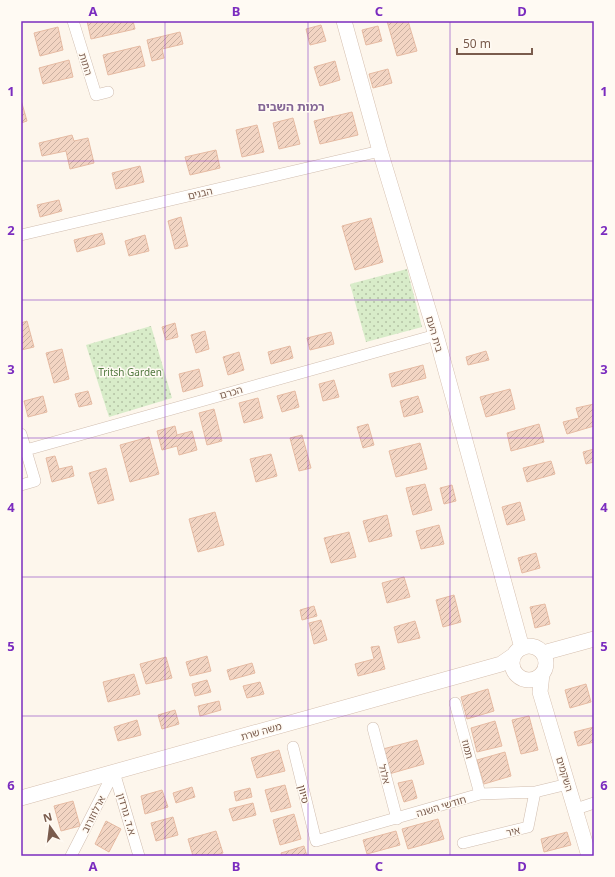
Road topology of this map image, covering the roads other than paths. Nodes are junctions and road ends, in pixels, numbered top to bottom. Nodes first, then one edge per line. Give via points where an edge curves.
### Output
1 (73, 21) edge
2 (345, 21) edge
3 (108, 92) dead end
4 (380, 151) junction
5 (21, 235) edge
6 (436, 335) junction
7 (21, 434) edge
8 (26, 450) junction
9 (21, 485) edge
10 (594, 639) edge
11 (518, 652) junction
12 (543, 653) junction
13 (512, 671) junction
14 (542, 674) junction
15 (540, 692) junction
16 (455, 703) dead end
17 (373, 728) dead end
18 (293, 747) dead end
19 (114, 772) junction
20 (568, 784) junction
21 (536, 792) junction
22 (480, 794) junction
23 (21, 798) edge
24 (594, 803) edge
25 (576, 808) junction
26 (397, 819) junction
27 (316, 841) joint
28 (464, 843) dead end
29 (71, 856) edge
30 (139, 856) edge
31 (589, 856) edge

1 - 3 street, התות via 96,95
2 - 4 street, בית העם
4 - 5 street, הבנים
4 - 6 street, בית העם
6 - 8 street, הכרם
6 - 11 street, בית העם
7 - 8 street
8 - 9 street via 35,481
10 - 12 street
11 - 12 street via 533,647
11 - 13 street, משה שרת
12 - 14 street via 546,664
13 - 14 street via 533,680
13 - 15 street
13 - 19 street, משה שרת
14 - 15 street, השקמים
15 - 20 street, השקמים
16 - 22 street, תמוז
17 - 26 street, אלול
18 - 27 street, סיוון
19 - 23 street, משה שרת
19 - 29 street, ארלוזורוב
19 - 30 street, א.ד. גורדון
20 - 21 street, חודשי השנה
20 - 25 street, השקמים
21 - 22 street, חודשי השנה
21 - 28 street, איר via 528,827
22 - 26 street, חודשי השנה
24 - 25 street
25 - 31 street, השקמים
26 - 27 street, חודשי השנה

